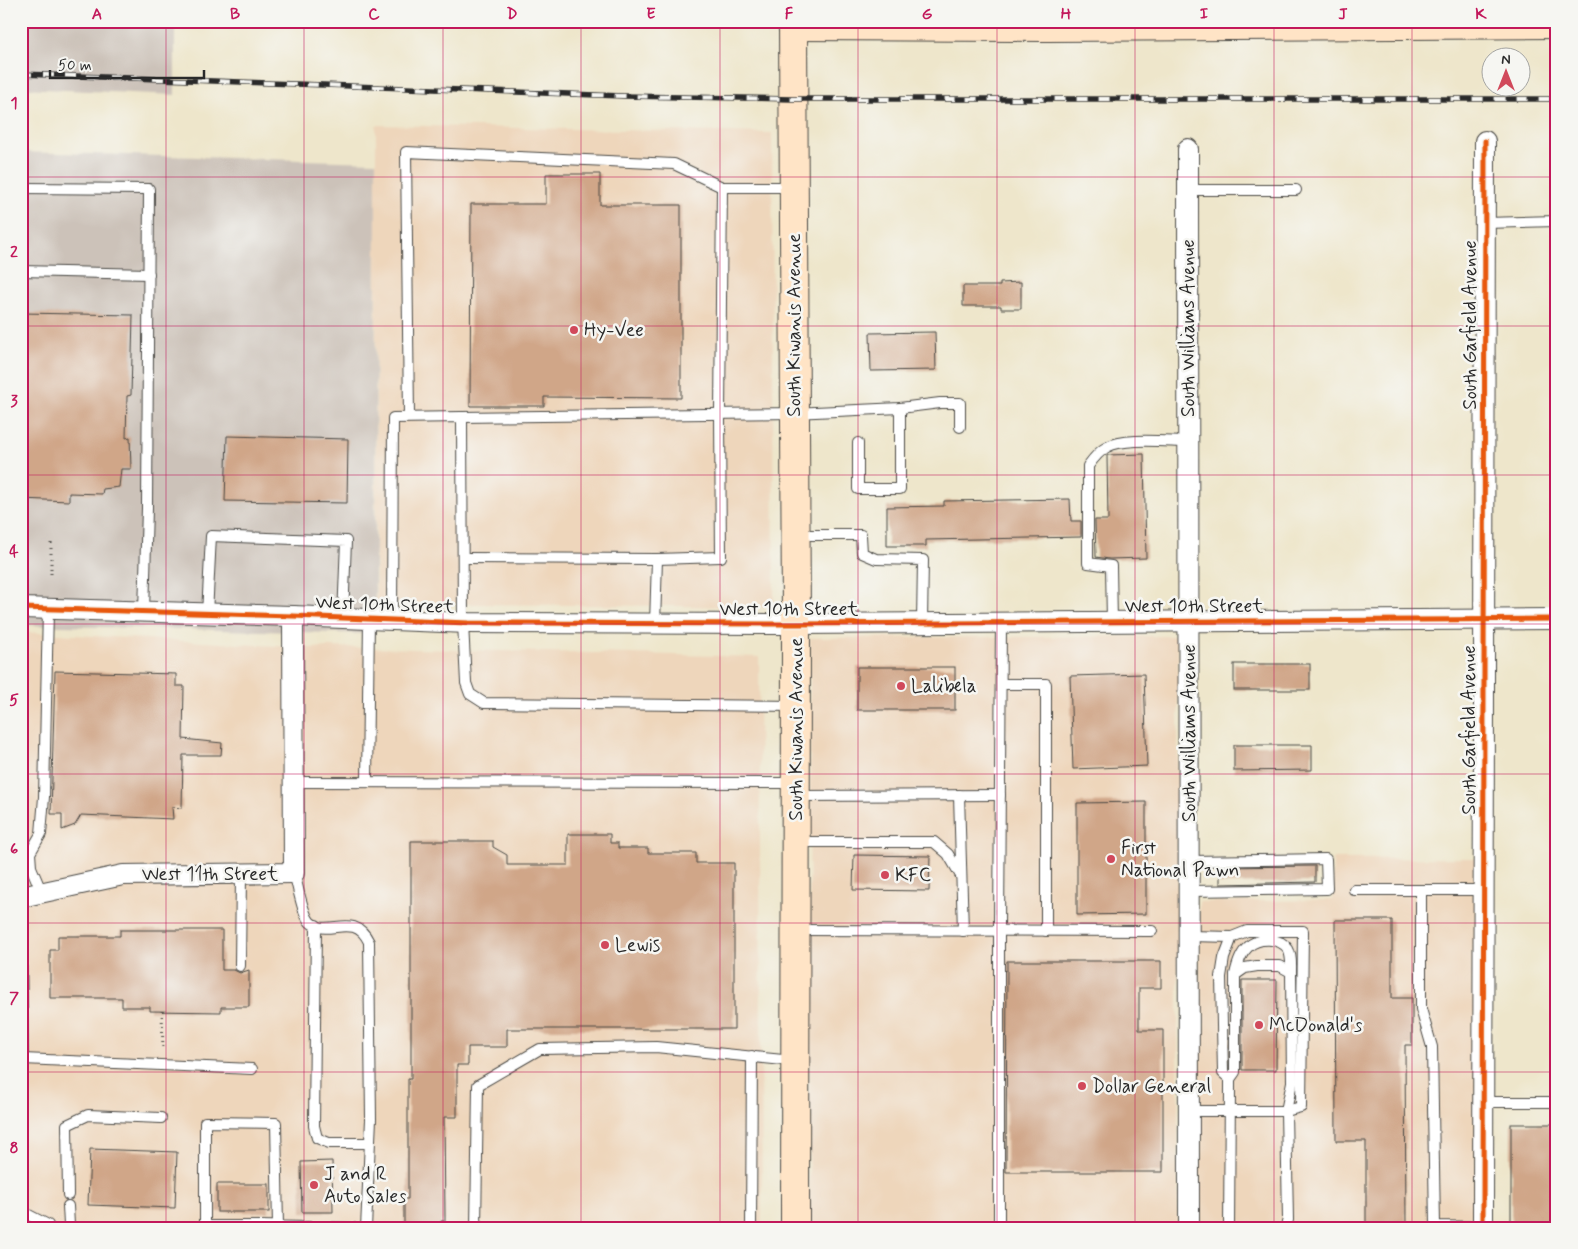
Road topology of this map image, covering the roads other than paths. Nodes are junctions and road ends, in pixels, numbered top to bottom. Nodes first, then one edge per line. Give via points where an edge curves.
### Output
1 (1482, 23) edge
2 (792, 24) edge
3 (902, 24) edge
4 (1046, 24) edge
5 (1557, 24) edge
6 (1485, 141) dead end
7 (1188, 149) dead end
8 (722, 187) junction
9 (793, 187) junction
10 (21, 188) edge
11 (1188, 190) junction
12 (1296, 190) dead end
13 (1557, 221) edge
14 (1485, 223) junction
15 (21, 271) edge
16 (149, 274) junction
17 (900, 408) junction
18 (794, 413) junction
19 (720, 414) junction
20 (462, 417) junction
21 (409, 418) junction
22 (960, 427) dead end
23 (1189, 442) junction
24 (858, 444) dead end
25 (796, 535) junction
26 (463, 558) junction
27 (657, 559) junction
28 (21, 608) edge
29 (48, 609) junction
30 (144, 612) junction
31 (207, 614) junction
32 (293, 616) junction
33 (343, 618) junction
34 (1557, 618) edge
35 (369, 619) junction
36 (1485, 619) junction
37 (392, 620) junction
38 (1189, 621) junction
39 (1112, 622) junction
40 (462, 623) junction
41 (922, 623) junction
42 (1001, 623) junction
43 (655, 624) junction
44 (796, 624) junction
45 (1001, 684) junction
46 (796, 706) junction
47 (294, 782) junction
48 (367, 782) junction
49 (796, 789) junction
50 (959, 795) junction
51 (1000, 795) junction
52 (796, 842) junction
53 (1189, 861) junction
54 (294, 873) junction
55 (241, 874) junction
56 (961, 876) junction
57 (1189, 890) junction
58 (1354, 890) dead end
59 (1421, 890) junction
60 (1484, 890) junction
61 (42, 893) junction
62 (21, 897) edge
63 (316, 925) junction
64 (796, 930) junction
65 (963, 931) junction
66 (999, 931) junction
67 (1046, 931) junction
68 (1152, 931) dead end
69 (1189, 936) junction
70 (1232, 938) junction
71 (21, 949) edge
72 (240, 966) dead end
73 (1291, 972) junction
74 (1234, 976) junction
75 (752, 1056) junction
76 (795, 1061) junction
77 (252, 1069) dead end
78 (1230, 1079) junction
79 (1484, 1102) junction
80 (1557, 1102) edge
81 (1190, 1111) junction
82 (1230, 1111) junction
83 (1286, 1111) junction
84 (160, 1118) dead end
85 (369, 1143) junction
86 (21, 1211) edge
87 (48, 1224) dead end
88 (69, 1224) dead end
89 (260, 1227) edge
90 (278, 1227) edge
91 (353, 1228) edge
92 (366, 1228) edge
93 (476, 1228) edge
94 (751, 1228) edge
95 (795, 1228) edge
96 (999, 1228) edge
97 (1190, 1228) edge
98 (1229, 1228) edge
99 (1286, 1228) edge
100 (1483, 1228) edge

1 - 4 main road
1 - 5 main road
2 - 3 main road
2 - 9 main road, South Kiwanis Avenue
3 - 4 main road
6 - 14 street, South Garfield Avenue
7 - 11 street, South Williams Avenue
8 - 9 lane
8 - 19 lane
8 - 21 lane via 674,164 406,152
9 - 18 main road, South Kiwanis Avenue
10 - 16 lane via 149,189
11 - 12 lane
11 - 23 street, South Williams Avenue
13 - 14 lane
14 - 36 street, South Garfield Avenue
15 - 16 lane
16 - 30 lane
17 - 18 lane
17 - 22 lane via 960,403
17 - 24 lane via 900,489 858,489
18 - 19 lane
18 - 25 main road, South Kiwanis Avenue
19 - 20 lane
19 - 27 lane via 722,557
20 - 21 lane
20 - 26 lane
21 - 37 lane via 393,418
23 - 38 street, South Williams Avenue
23 - 39 lane via 1120,442 1107,447 1088,466 1088,563 1111,566
25 - 41 lane via 862,535 862,553 876,559 922,560
25 - 44 main road, South Kiwanis Avenue
26 - 27 lane
26 - 40 lane
27 - 43 lane
28 - 29 street, West 10th Street
29 - 30 street, West 10th Street
29 - 61 lane via 44,797 41,834 30,853 31,867
30 - 31 street, West 10th Street
31 - 32 street, West 10th Street
31 - 33 lane via 211,536 346,541
32 - 33 street, West 10th Street
32 - 47 street, West 11th Street
33 - 35 street, West 10th Street
34 - 36 street, West 10th Street
35 - 37 street, West 10th Street
35 - 48 lane
36 - 38 street, West 10th Street
36 - 60 street, South Garfield Avenue
37 - 40 street, West 10th Street
38 - 39 street, West 10th Street
38 - 53 street, South Williams Avenue
39 - 42 street, West 10th Street
40 - 43 street, West 10th Street
40 - 46 lane via 466,683 470,694 484,703
41 - 42 street, West 10th Street
41 - 44 street, West 10th Street
42 - 45 lane
43 - 44 street, West 10th Street
44 - 46 main road, South Kiwanis Avenue
45 - 51 lane
45 - 67 lane via 1046,684
46 - 49 main road, South Kiwanis Avenue
47 - 48 lane
47 - 54 street, West 11th Street
48 - 49 lane
49 - 50 lane
49 - 52 main road, South Kiwanis Avenue
50 - 51 lane
50 - 56 lane
51 - 66 lane
52 - 56 lane via 934,842 948,854
52 - 64 main road, South Kiwanis Avenue
53 - 57 street, South Williams Avenue
53 - 57 lane via 1326,859 1327,889
54 - 55 street, West 11th Street
54 - 63 lane via 306,916
55 - 61 street, West 11th Street via 123,875
55 - 72 lane
56 - 65 lane
57 - 69 street, South Williams Avenue
58 - 59 lane
59 - 60 lane
59 - 100 lane via 1421,1009 1432,1047 1435,1226
60 - 79 street, South Garfield Avenue
61 - 62 street, West 11th Street
63 - 85 lane via 355,926 364,932 369,942
63 - 85 lane via 314,1126 317,1138 329,1143
64 - 65 lane
64 - 76 main road, South Kiwanis Avenue
65 - 66 lane
66 - 67 lane
66 - 96 lane
67 - 68 lane
69 - 70 lane
69 - 81 street, South Williams Avenue
70 - 78 lane via 1221,976 1223,1074
70 - 83 lane via 1247,931 1303,931 1301,1107
71 - 77 lane via 23,1059
73 - 74 lane via 1280,966 1257,966 1245,968
73 - 74 lane via 1291,956 1287,947 1268,940 1248,946 1239,959
73 - 83 lane via 1292,1082
74 - 78 lane via 1234,1072
75 - 76 lane
75 - 93 lane via 656,1047 540,1049 478,1085
75 - 94 lane
76 - 95 main road, South Kiwanis Avenue
78 - 82 lane
79 - 80 lane
79 - 100 street, South Garfield Avenue
81 - 82 lane
81 - 97 street, South Williams Avenue
82 - 83 lane
82 - 98 lane
83 - 99 lane
84 - 88 lane via 88,1115 67,1125
85 - 92 lane
86 - 87 lane
89 - 90 lane
89 - 90 lane via 205,1226 205,1122 276,1123
90 - 91 lane

